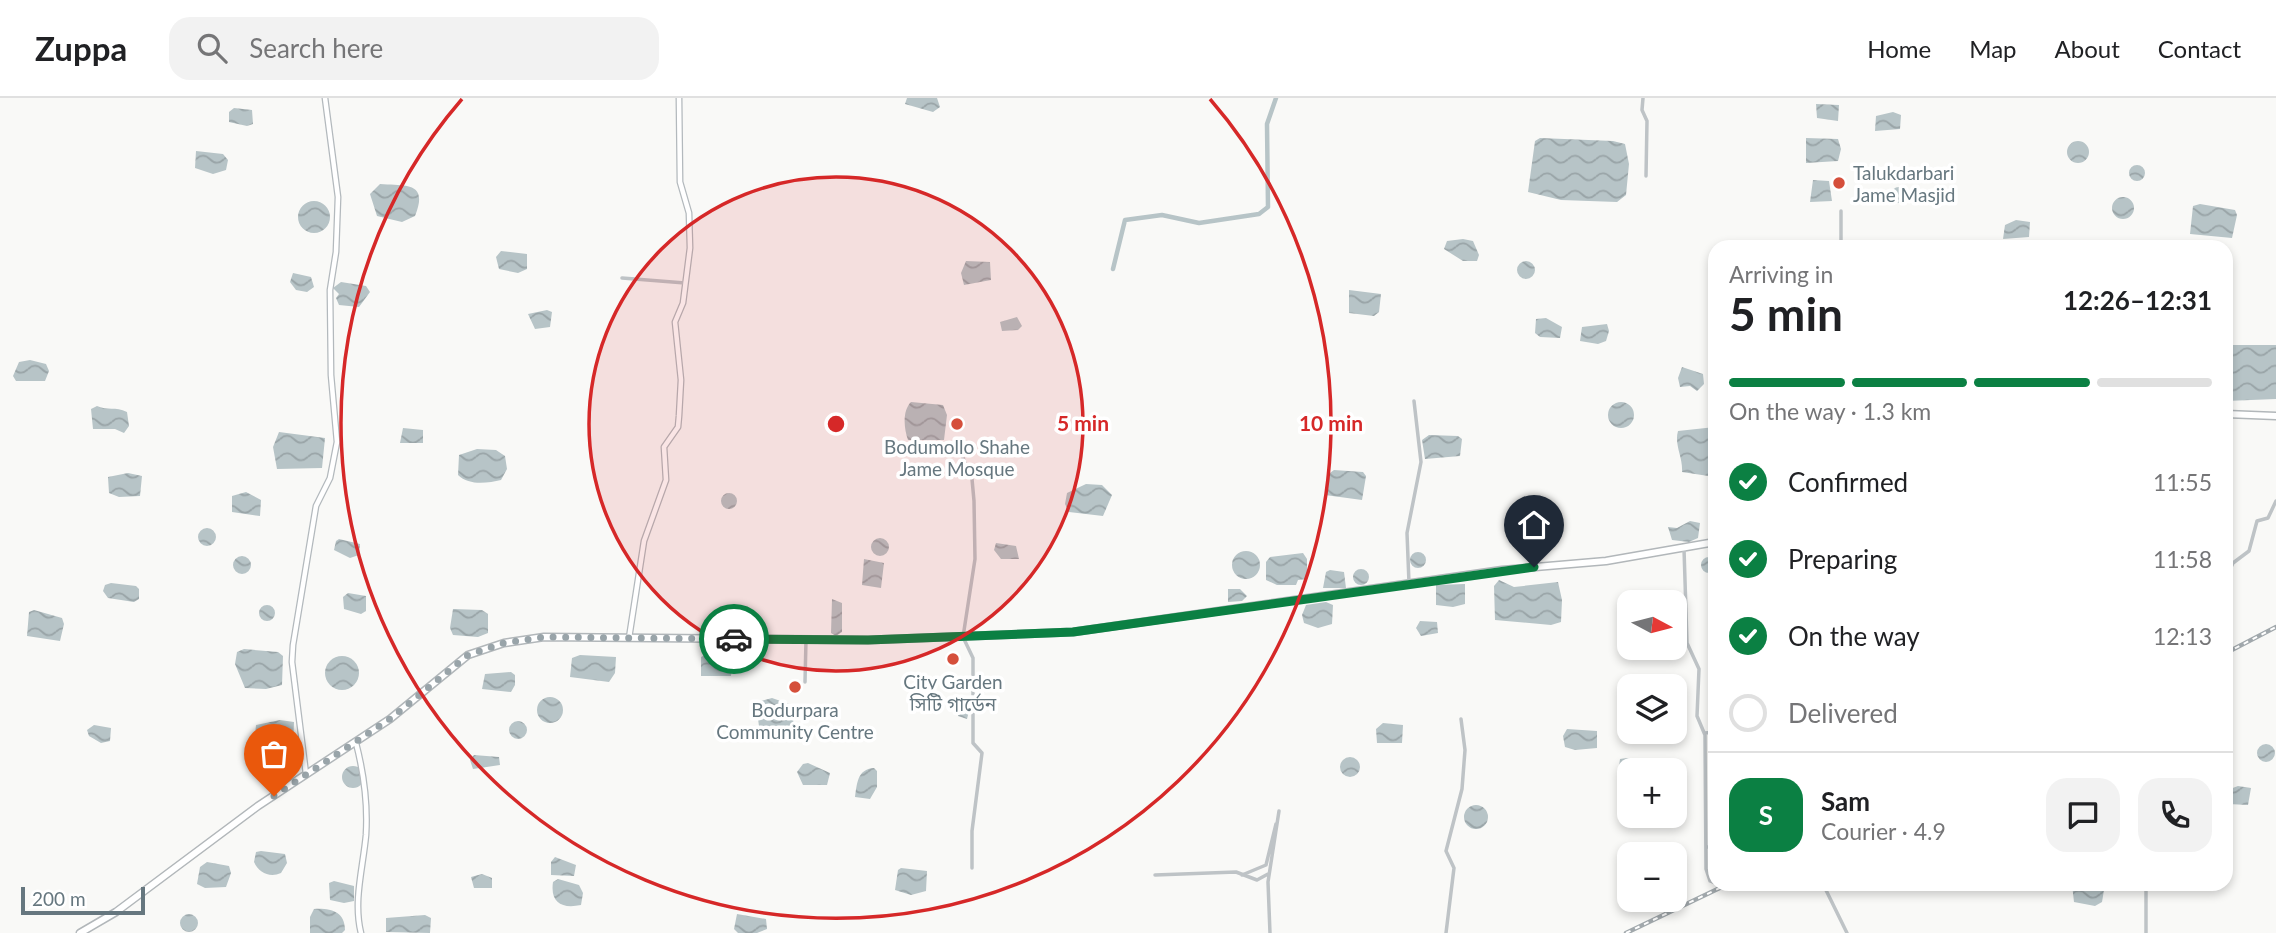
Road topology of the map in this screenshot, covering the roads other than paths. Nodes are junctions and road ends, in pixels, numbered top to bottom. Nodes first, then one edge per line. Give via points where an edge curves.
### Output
1 (325, 98) edge
2 (679, 98) edge
3 (1643, 98) edge
4 (1646, 176) dead end
5 (1841, 211) dead end
6 (1841, 240) edge
7 (622, 278) dead end
8 (685, 283) junction
9 (1414, 401) dead end
10 (2233, 414) edge
11 (2276, 416) edge
12 (955, 439) dead end
13 (2276, 501) edge
14 (1708, 544) edge
15 (1684, 549) junction
16 (2233, 563) edge
17 (1409, 583) junction
18 (963, 637) junction
19 (629, 638) junction
20 (806, 640) junction
21 (805, 682) dead end
22 (1461, 719) dead end
23 (1704, 733) junction
24 (1708, 733) edge
25 (356, 743) junction
26 (306, 775) junction
27 (1279, 811) dead end
28 (1278, 817) junction
29 (1706, 847) joint
30 (972, 867) dead end
31 (1269, 873) junction
32 (1154, 874) dead end
33 (1242, 875) junction
34 (1708, 878) edge
35 (1826, 891) edge
36 (2146, 891) edge
37 (80, 933) edge
38 (361, 933) edge
39 (1270, 933) edge
40 (1446, 933) edge
41 (1847, 933) edge
42 (2146, 933) edge

1 - 26 street via 338,197 330,290 337,442 330,478 316,506 293,645
2 - 8 street via 680,182 689,213
3 - 4 street
5 - 6 street
7 - 8 street
8 - 19 street via 675,321 681,380 678,427 664,447 666,480 644,541
9 - 17 street via 1422,462 1407,533
10 - 11 highway
12 - 18 street via 972,479 976,537
13 - 16 street via 2266,519 2257,521 2249,551
14 - 15 highway
15 - 17 highway
15 - 23 street via 1687,643 1699,669 1697,716
17 - 18 highway via 1073,632
18 - 20 highway
18 - 30 street via 973,658 973,743 982,753
19 - 20 highway
19 - 25 highway via 544,637 468,655
20 - 21 street
22 - 40 street via 1465,750 1462,789 1446,851 1454,868
23 - 24 street
23 - 29 street
25 - 26 highway
25 - 38 street via 367,802 356,914
26 - 37 highway
27 - 28 street
28 - 31 street
28 - 33 street via 1266,864
29 - 34 street
31 - 33 street via 1257,880
31 - 39 street
32 - 33 street
35 - 41 street
36 - 42 street

